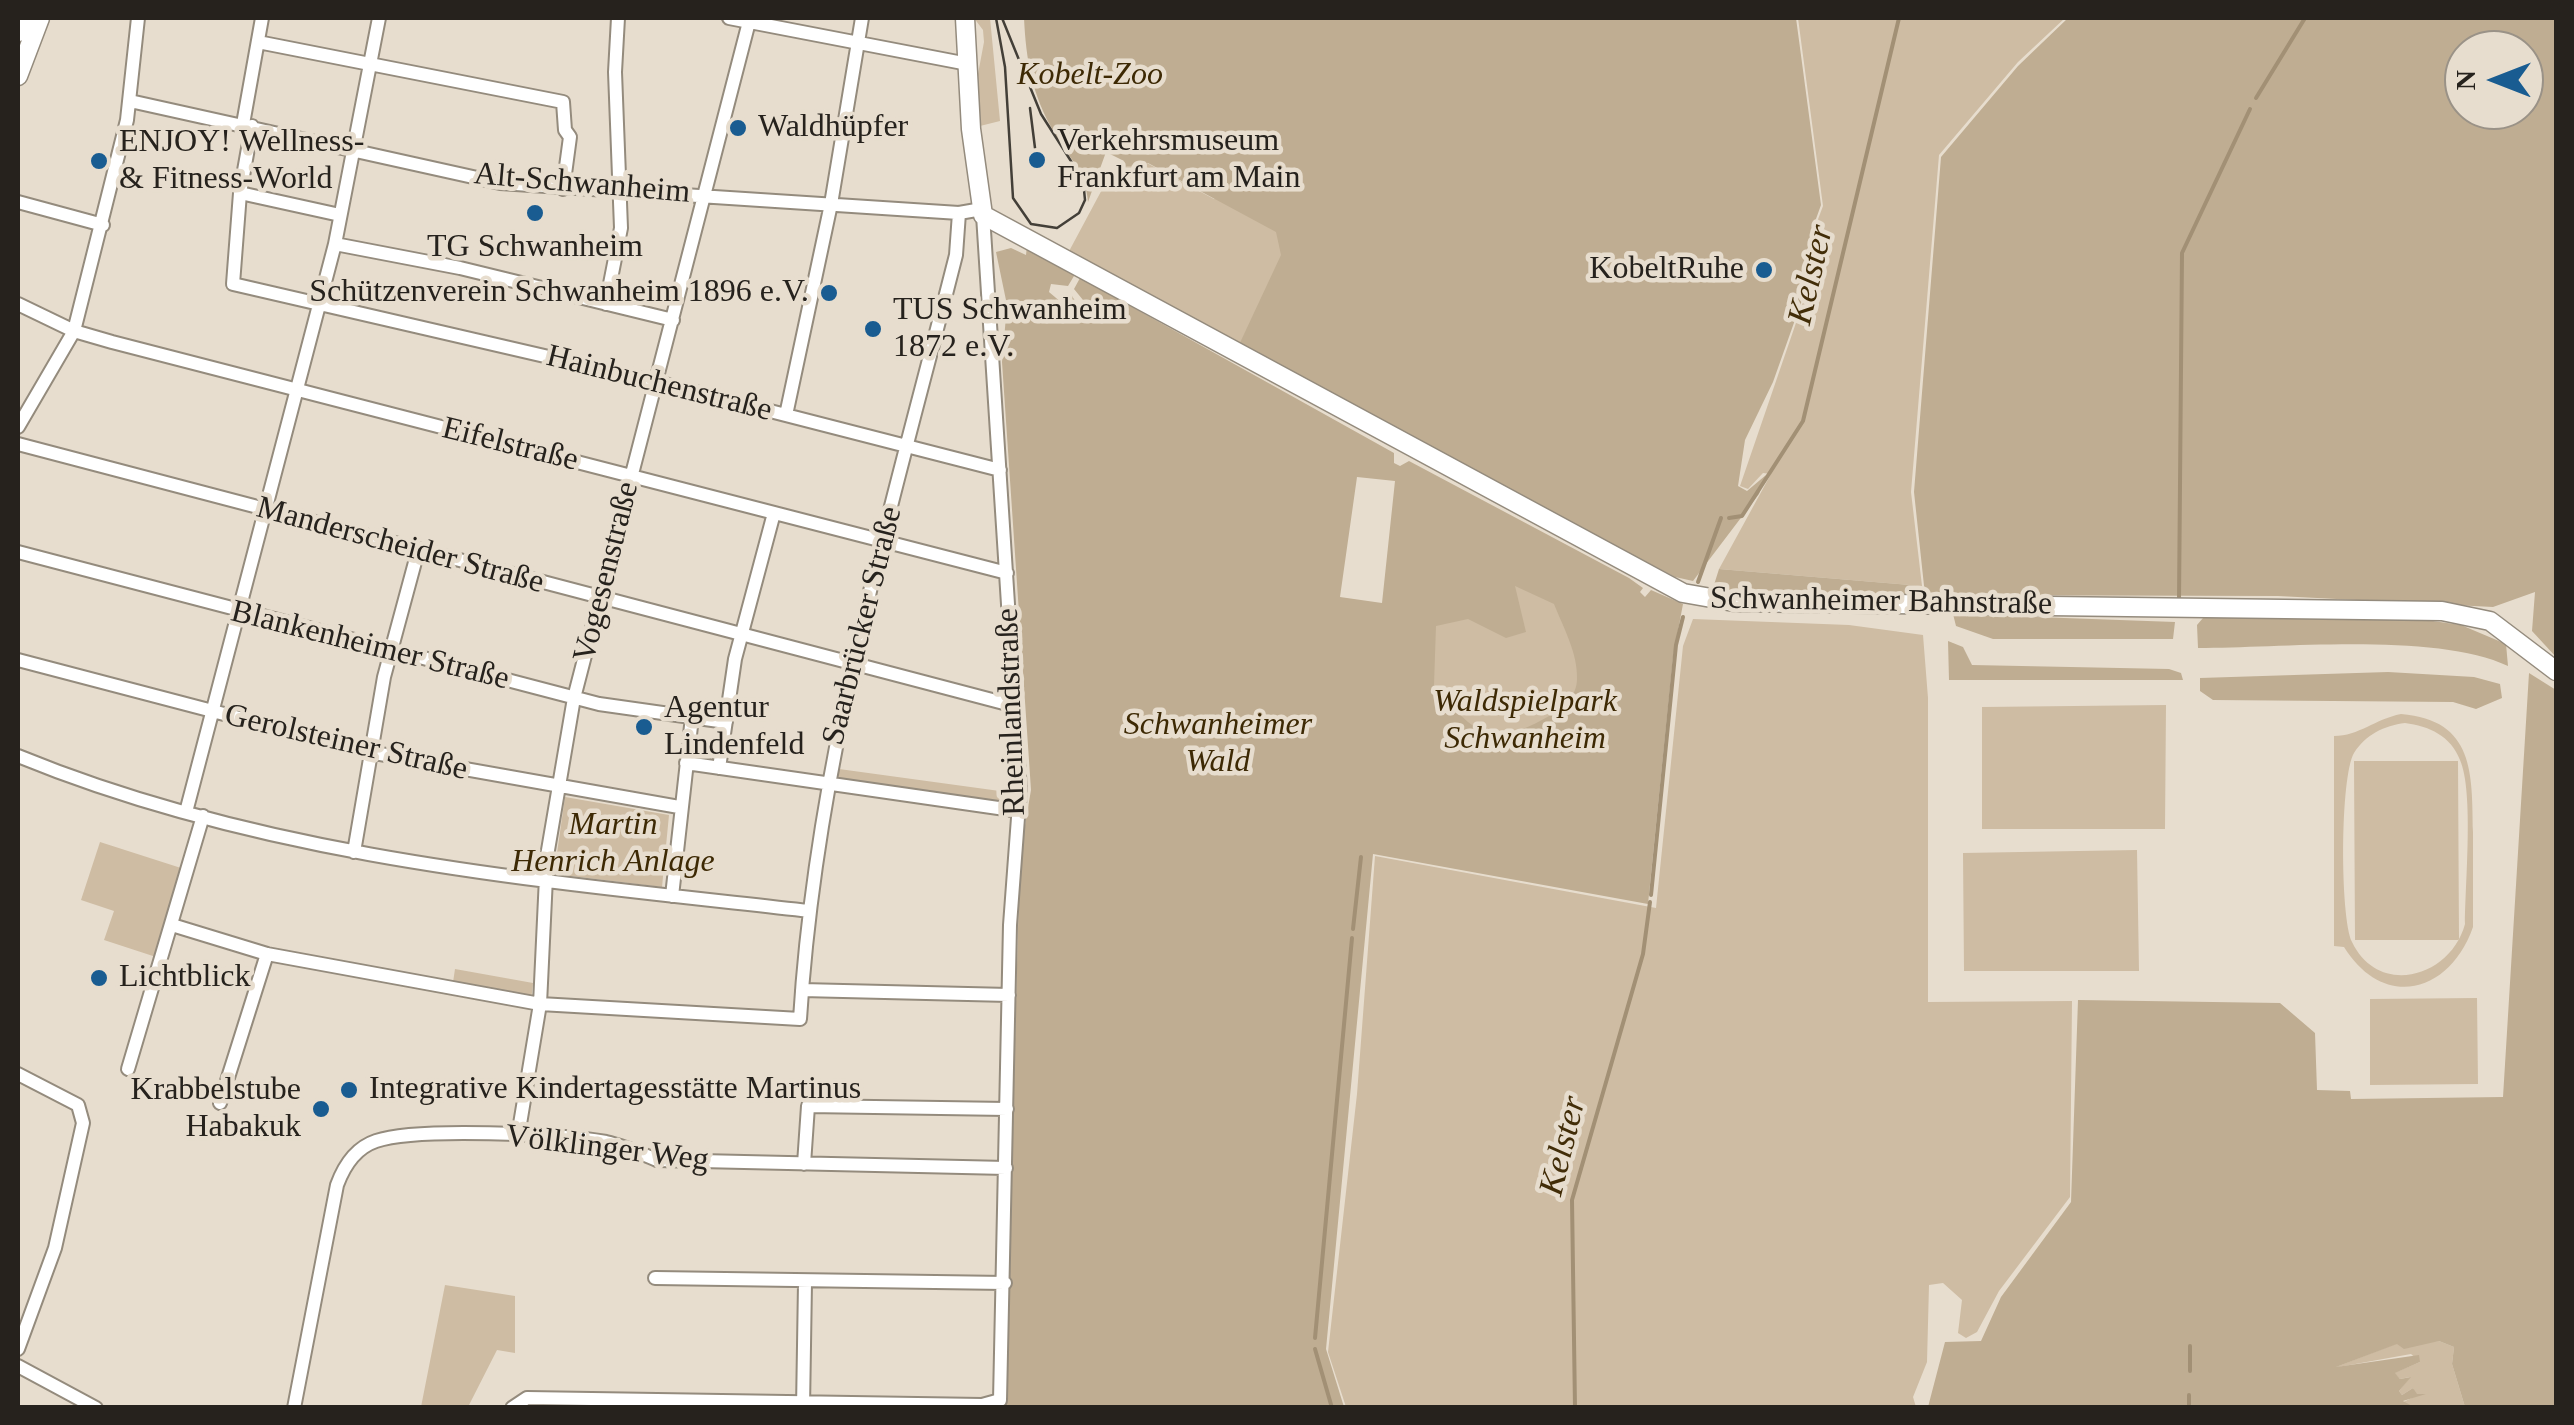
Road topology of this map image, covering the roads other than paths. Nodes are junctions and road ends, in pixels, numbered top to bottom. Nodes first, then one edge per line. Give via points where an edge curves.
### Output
1 (22, 18) edge
2 (40, 18) edge
3 (138, 18) edge
4 (262, 18) edge
5 (379, 18) edge
6 (618, 18) edge
7 (729, 18) edge
8 (862, 18) edge
9 (965, 18) edge
10 (750, 20) edge
11 (18, 32) edge
12 (258, 42) junction
13 (858, 44) junction
14 (369, 64) junction
15 (968, 64) junction
16 (18, 76) edge
17 (130, 102) junction
18 (248, 125) junction
19 (353, 149) junction
20 (563, 189) junction
21 (621, 190) junction
22 (240, 193) junction
23 (703, 194) junction
24 (18, 202) edge
25 (831, 204) junction
26 (959, 212) junction
27 (983, 212) junction
28 (340, 215) junction
29 (103, 225) junction
30 (987, 235) junction
31 (960, 238) junction
32 (334, 244) junction
33 (18, 304) edge
34 (316, 304) junction
35 (606, 304) junction
36 (673, 320) junction
37 (74, 332) junction
38 (657, 382) junction
39 (296, 390) junction
40 (786, 415) junction
41 (18, 428) edge
42 (18, 444) edge
43 (908, 445) junction
44 (1000, 470) junction
45 (632, 476) junction
46 (264, 510) junction
47 (774, 514) junction
48 (882, 542) junction
49 (418, 551) junction
50 (18, 552) edge
51 (1006, 573) junction
52 (601, 599) junction
53 (239, 613) junction
54 (740, 637) junction
55 (391, 650) junction
56 (18, 660) edge
57 (851, 666) junction
58 (2556, 671) edge
59 (574, 698) junction
60 (1015, 706) junction
61 (212, 712) junction
62 (692, 717) junction
63 (726, 722) junction
64 (368, 752) junction
65 (18, 756) edge
66 (686, 763) junction
67 (719, 768) junction
68 (826, 785) junction
69 (558, 787) junction
70 (679, 807) junction
71 (186, 812) junction
72 (1019, 812) junction
73 (203, 816) junction
74 (354, 852) junction
75 (544, 882) junction
76 (672, 896) junction
77 (810, 911) junction
78 (172, 925) junction
79 (267, 954) junction
80 (802, 990) junction
81 (1009, 995) junction
82 (540, 1004) junction
83 (128, 1069) dead end
84 (18, 1074) edge
85 (220, 1103) dead end
86 (1007, 1109) junction
87 (518, 1136) junction
88 (804, 1164) junction
89 (1006, 1168) junction
90 (655, 1278) dead end
91 (805, 1283) junction
92 (1005, 1283) junction
93 (18, 1350) edge
94 (18, 1366) edge
95 (654, 1404) edge
96 (803, 1405) edge
97 (96, 1408) edge
98 (294, 1408) edge
99 (512, 1408) edge

1 - 11 street
2 - 16 street
3 - 17 street
4 - 12 street
5 - 14 street
6 - 21 street
7 - 10 street
8 - 13 street
9 - 15 street, Rheinlandstraße
10 - 13 street
10 - 23 street, Vogesenstraße
12 - 14 street
12 - 18 street
13 - 15 street
13 - 25 street
14 - 19 street
14 - 20 street via 563,102 570,137
15 - 27 street, Rheinlandstraße
17 - 18 street, Alt-Schwanheim
17 - 29 street
18 - 19 street, Alt-Schwanheim
18 - 22 street
19 - 20 street, Alt-Schwanheim via 500,183
19 - 28 street
20 - 21 street, Alt-Schwanheim
21 - 23 street, Alt-Schwanheim
21 - 35 street via 620,243
22 - 28 street
22 - 34 street, Hainbuchenstraße via 233,284
23 - 25 street, Alt-Schwanheim
23 - 36 street, Vogesenstraße
24 - 29 street
25 - 26 street, Alt-Schwanheim
25 - 40 street
26 - 27 street, Alt-Schwanheim
26 - 31 street, Saarbrücker Straße
27 - 30 street, Rheinlandstraße
27 - 58 street, Schwanheimer Bahnstraße via 1601,552 1696,597 2442,611 2490,621
28 - 32 street
29 - 37 street
30 - 31 street
30 - 44 street, Rheinlandstraße
31 - 43 street, Saarbrücker Straße
32 - 34 street
32 - 35 street
33 - 37 street, Eifelstraße
34 - 38 street, Hainbuchenstraße
34 - 39 street
35 - 36 street
36 - 38 street, Vogesenstraße
37 - 39 street, Eifelstraße
37 - 41 street
38 - 40 street, Hainbuchenstraße
38 - 45 street, Vogesenstraße
39 - 45 street, Eifelstraße
39 - 46 street
40 - 43 street, Hainbuchenstraße
42 - 46 street, Manderscheider Straße
43 - 44 street, Hainbuchenstraße
43 - 48 street, Saarbrücker Straße
44 - 51 street, Rheinlandstraße
45 - 47 street, Eifelstraße
45 - 52 street, Vogesenstraße
46 - 49 street, Manderscheider Straße
46 - 53 street
47 - 48 street, Eifelstraße
47 - 54 street
48 - 51 street, Eifelstraße
48 - 57 street, Saarbrücker Straße
49 - 52 street, Manderscheider Straße
49 - 55 street
50 - 53 street, Blankenheimer Straße
51 - 60 street, Rheinlandstraße
52 - 54 street, Manderscheider Straße
52 - 59 street, Vogesenstraße
53 - 55 street, Blankenheimer Straße
53 - 61 street
54 - 57 street, Manderscheider Straße
54 - 63 street
55 - 59 street, Blankenheimer Straße
55 - 64 street
56 - 61 street, Gerolsteiner Straße
57 - 60 street, Manderscheider Straße
57 - 68 street, Saarbrücker Straße
59 - 62 street, Blankenheimer Straße
59 - 69 street, Vogesenstraße
60 - 72 street, Rheinlandstraße
61 - 64 street, Gerolsteiner Straße
61 - 71 street
62 - 63 street, Blankenheimer Straße
62 - 66 street
63 - 67 street
64 - 69 street, Gerolsteiner Straße
64 - 74 street
65 - 71 street
66 - 67 street
66 - 70 street
67 - 68 street
68 - 72 street
68 - 77 street, Saarbrücker Straße
69 - 70 street, Gerolsteiner Straße
69 - 75 street, Vogesenstraße
70 - 76 street
71 - 73 street
72 - 81 street, Rheinlandstraße
73 - 74 street
73 - 78 street
74 - 75 street
75 - 76 street
75 - 82 street, Vogesenstraße
76 - 77 street
77 - 80 street, Saarbrücker Straße
78 - 79 street
78 - 83 street
79 - 82 street
79 - 85 street
80 - 81 street
80 - 82 street, Saarbrücker Straße via 800,1019
81 - 86 street, Rheinlandstraße
82 - 87 street, Vogesenstraße
84 - 93 street via 78,1105 83,1123 56,1248
86 - 88 street via 808,1106
86 - 89 street, Rheinlandstraße
87 - 88 street, Völklinger Weg via 606,1142 657,1160
87 - 98 street, Völklinger Weg via 400,1136 376,1140 355,1154 332,1203
88 - 89 street, Völklinger Weg
89 - 92 street, Rheinlandstraße
90 - 91 street
91 - 92 street
91 - 96 street
92 - 96 street, Rheinlandstraße via 1003,1389 993,1405
94 - 97 street
95 - 96 street
95 - 99 street via 527,1398

